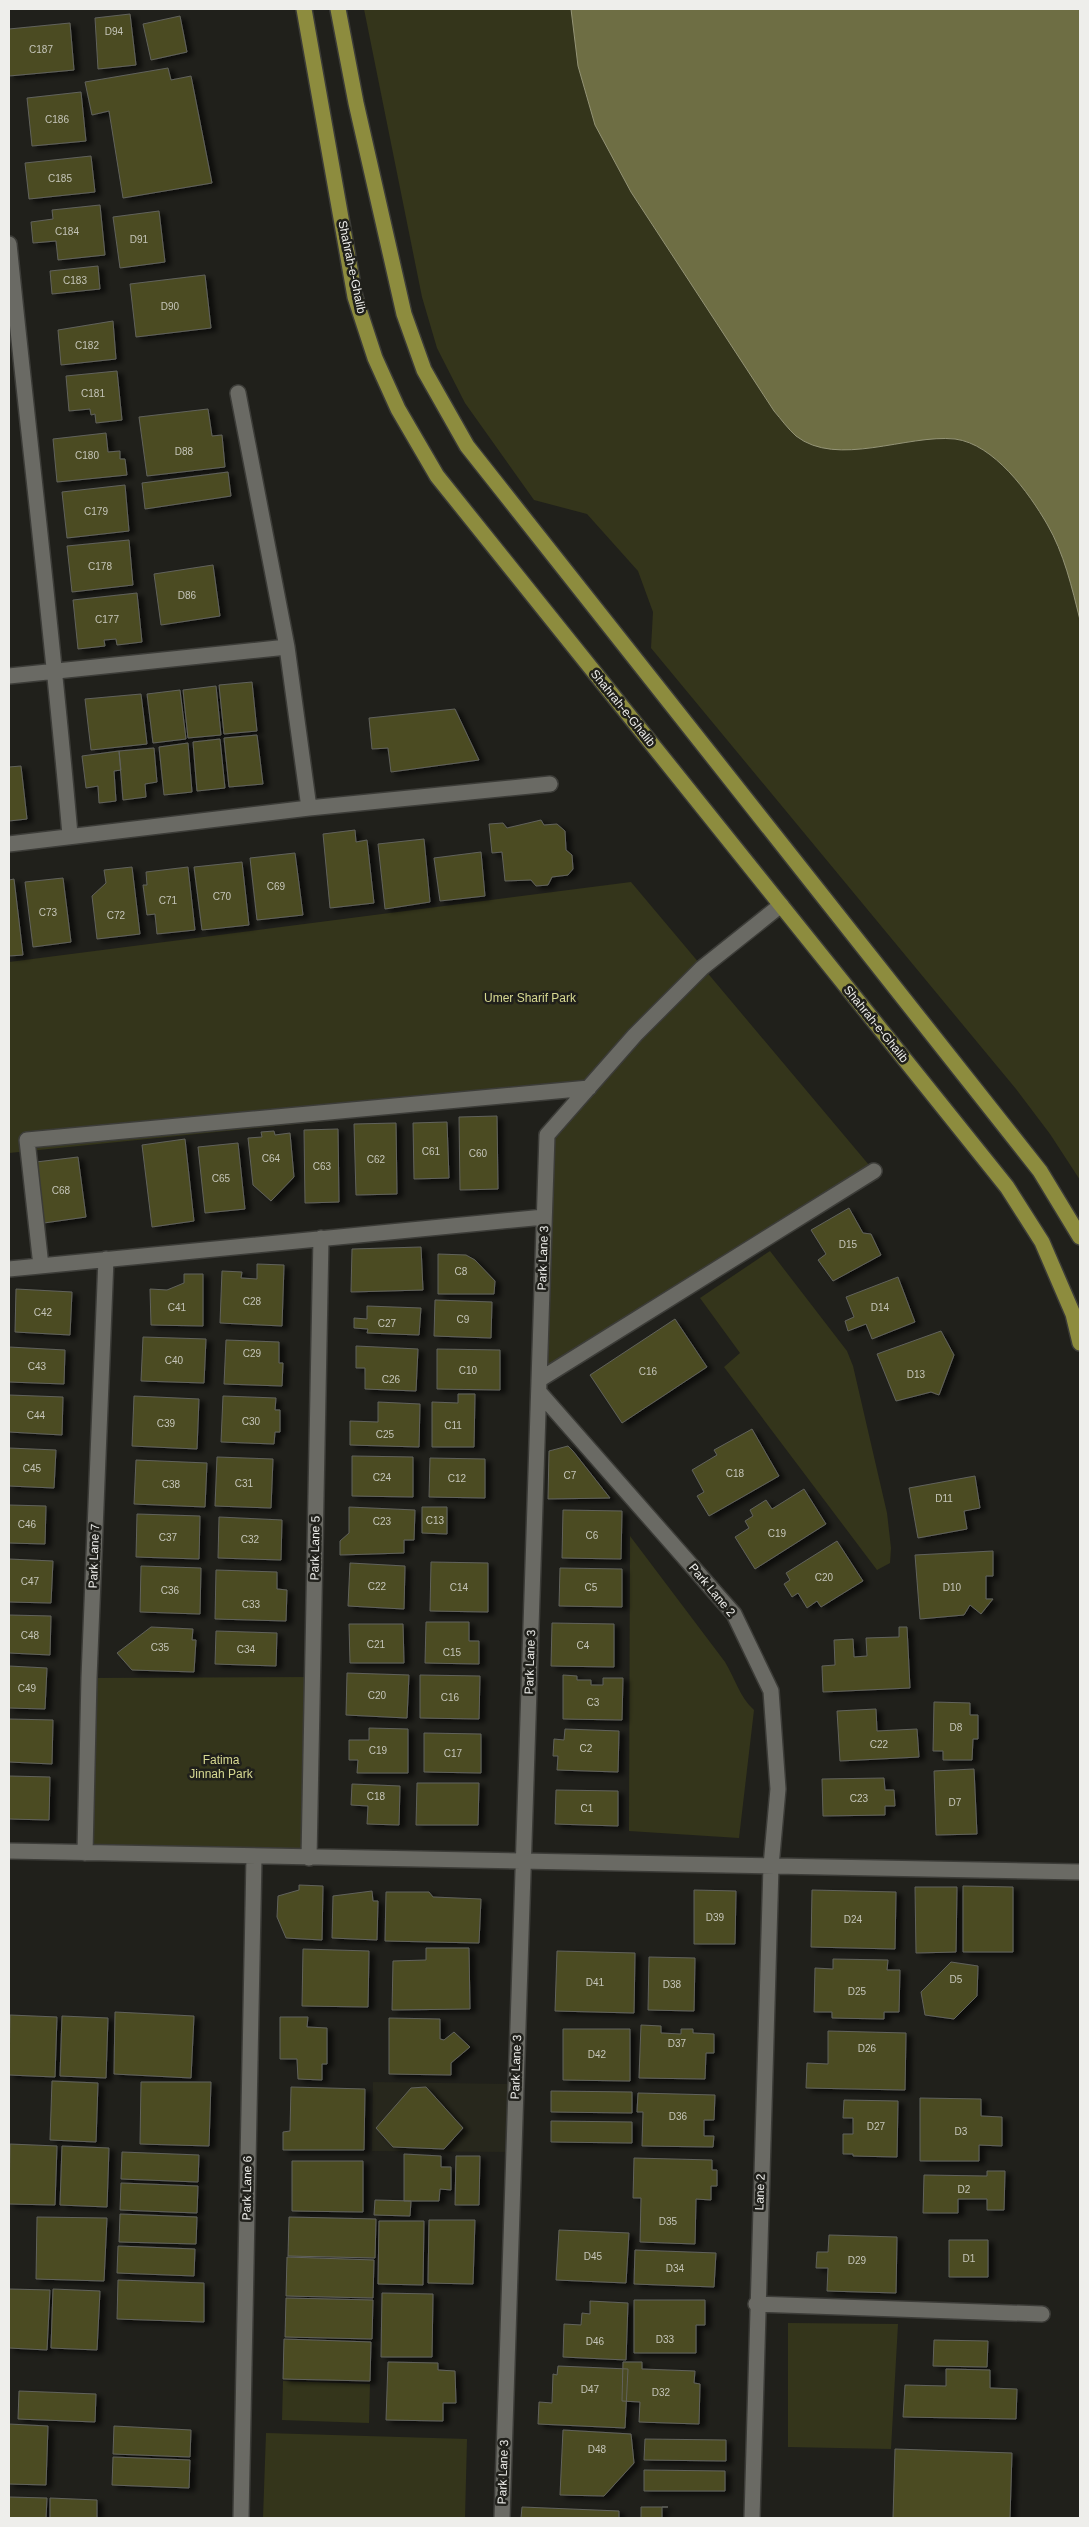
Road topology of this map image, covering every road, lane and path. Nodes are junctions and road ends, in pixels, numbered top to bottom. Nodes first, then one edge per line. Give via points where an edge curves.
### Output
1 (304, 9) edge
2 (338, 9) edge
3 (9, 244) edge
4 (238, 393) dead end
5 (287, 647) junction
6 (56, 672) junction
7 (9, 676) edge
8 (550, 784) dead end
9 (309, 808) junction
10 (70, 835) junction
11 (9, 844) edge
12 (781, 905) junction
13 (589, 1088) junction
14 (874, 1171) dead end
15 (544, 1217) junction
16 (1080, 1237) edge
17 (321, 1238) junction
18 (106, 1259) junction
19 (41, 1266) junction
20 (9, 1269) edge
21 (1080, 1343) edge
22 (539, 1386) junction
23 (9, 1851) edge
24 (85, 1853) junction
25 (254, 1857) junction
26 (309, 1858) junction
27 (523, 1862) junction
28 (771, 1866) junction
29 (1080, 1872) edge
30 (756, 2304) junction
31 (1042, 2314) dead end
32 (241, 2518) edge
33 (502, 2518) edge
34 (752, 2518) edge

1 - 12 main road, Shahrah-e-Ghalib via 355,297 374,358 398,409 437,476
2 - 16 main road via 404,314 424,370 467,446 1040,1171
3 - 6 street
4 - 5 street
5 - 6 street
5 - 9 street
6 - 7 street
6 - 10 street
8 - 9 street
9 - 10 street
10 - 11 street
12 - 13 street, Park Lane 3 via 702,968 635,1035
12 - 21 main road, Shahrah-e-Ghalib via 1007,1187 1042,1242 1073,1314
13 - 15 street, Park Lane 3 via 547,1135
13 - 19 street via 27,1140
14 - 22 street
15 - 17 street
15 - 22 street, Park Lane 3
17 - 18 street
17 - 26 street, Park Lane 5
18 - 19 street
18 - 24 street, Park Lane 7
19 - 20 street
22 - 27 street, Park Lane 3
22 - 28 street, Park Lane 2 via 734,1614 771,1691 778,1789
23 - 24 street
24 - 25 street
25 - 26 street
25 - 32 street, Park Lane 6
26 - 27 street
27 - 28 street
27 - 33 street, Park Lane 3
28 - 29 street
28 - 30 street, Lane 2
30 - 31 street
30 - 34 street, Lane 2

